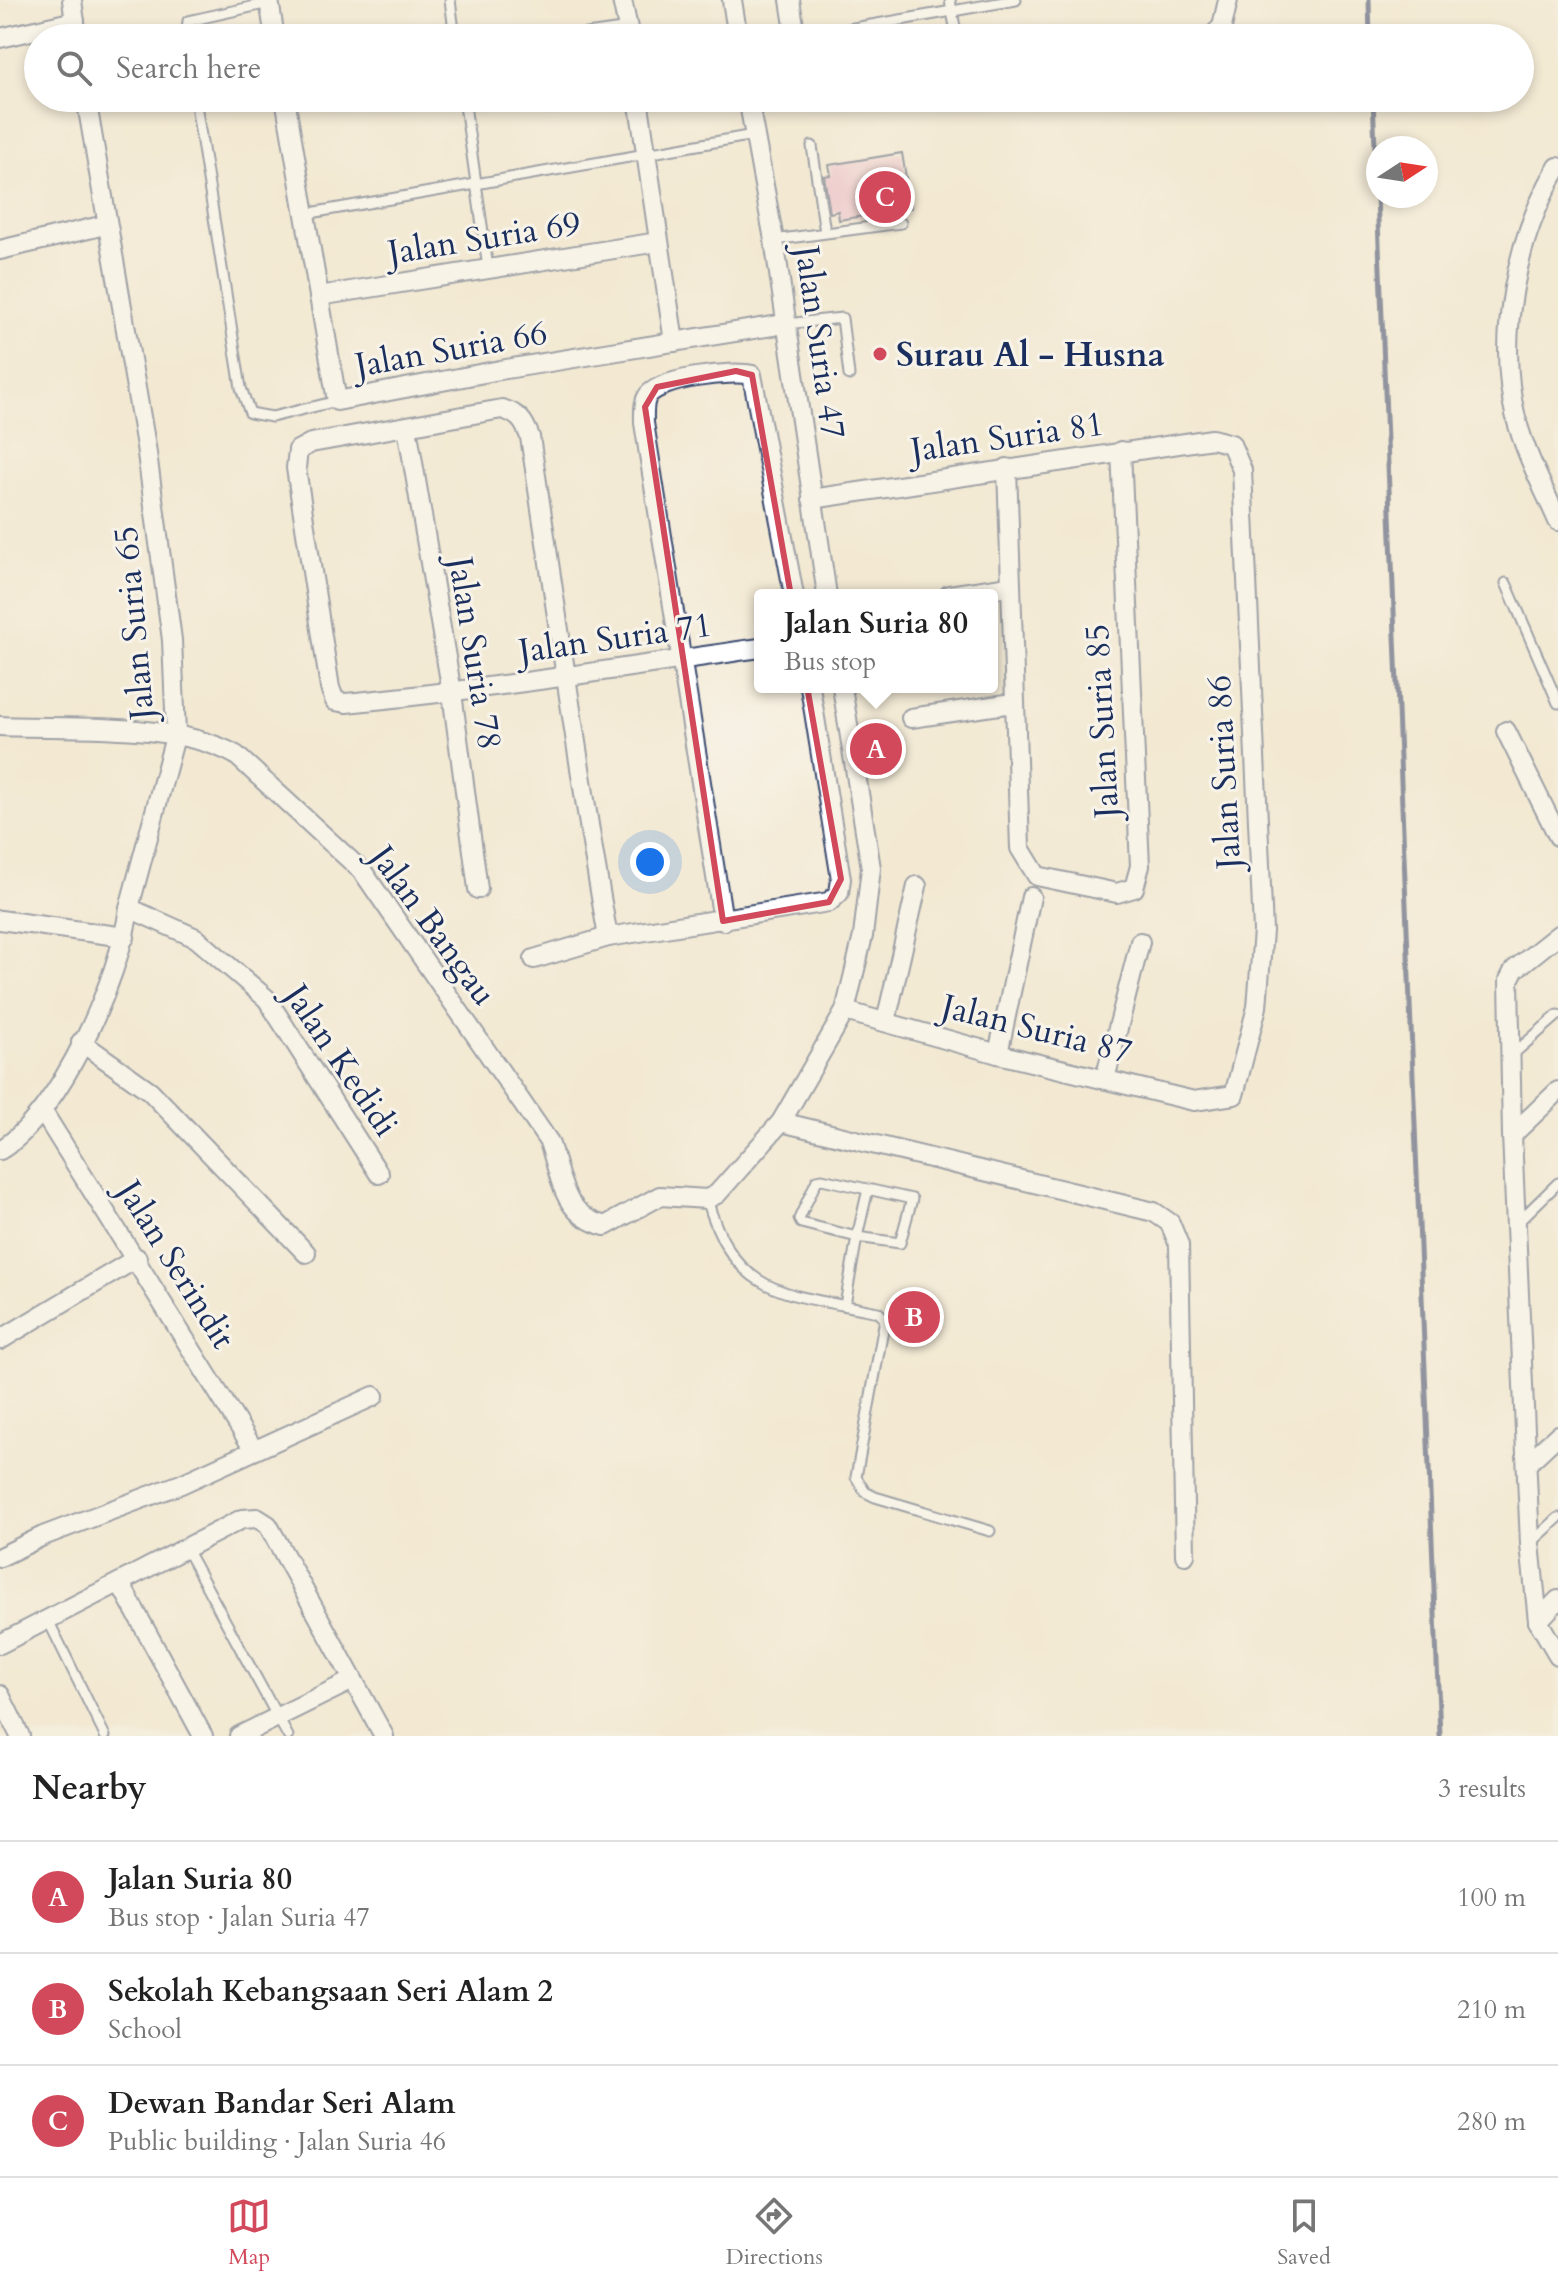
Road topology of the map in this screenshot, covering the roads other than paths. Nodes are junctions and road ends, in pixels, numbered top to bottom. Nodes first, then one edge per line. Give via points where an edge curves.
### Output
1 (72, 0) edge
2 (289, 0) edge
3 (450, 0) edge
4 (622, 0) edge
5 (732, 0) edge
6 (790, 0) edge
7 (950, 0) edge
8 (1016, 0) edge
9 (1228, 0) edge
10 (269, 2) edge
11 (951, 11) junction
12 (75, 24) edge
13 (188, 24) edge
14 (273, 24) edge
15 (453, 24) edge
16 (628, 24) edge
17 (736, 24) edge
18 (794, 24) edge
19 (876, 24) edge
20 (954, 24) edge
21 (1223, 24) edge
22 (24, 35) edge
23 (0, 38) edge
24 (88, 112) edge
25 (197, 112) edge
26 (287, 112) edge
27 (466, 112) edge
28 (640, 112) edge
29 (750, 112) edge
30 (754, 135) junction
31 (812, 146) dead end
32 (646, 155) junction
33 (1556, 175) edge
34 (476, 184) junction
35 (305, 214) junction
36 (901, 223) dead end
37 (105, 225) junction
38 (825, 232) junction
39 (774, 240) junction
40 (658, 242) junction
41 (0, 250) edge
42 (488, 268) junction
43 (319, 296) junction
44 (785, 324) junction
45 (674, 342) junction
46 (849, 375) dead end
47 (337, 401) junction
48 (407, 427) junction
49 (1212, 439) joint
50 (1121, 451) junction
51 (1007, 468) junction
52 (812, 499) junction
53 (1558, 521) edge
54 (1506, 583) dead end
55 (1009, 586) junction
56 (793, 589) edge
57 (826, 589) edge
58 (989, 589) edge
59 (754, 649) edge
60 (683, 659) junction
61 (567, 675) junction
62 (452, 693) junction
63 (811, 693) edge
64 (843, 693) edge
65 (1013, 703) junction
66 (1558, 703) edge
67 (911, 718) dead end
68 (0, 726) edge
69 (1506, 731) dead end
70 (176, 733) junction
71 (1558, 836) edge
72 (917, 886) dead end
73 (478, 889) dead end
74 (1031, 897) dead end
75 (129, 908) junction
76 (0, 920) edge
77 (723, 921) junction
78 (1558, 935) edge
79 (125, 937) junction
80 (608, 937) junction
81 (1140, 942) dead end
82 (534, 959) dead end
83 (845, 1011) junction
84 (1558, 1015) edge
85 (886, 1021) junction
86 (81, 1042) junction
87 (998, 1054) junction
88 (1511, 1055) junction
89 (1105, 1079) junction
90 (1558, 1091) edge
91 (1215, 1100) joint
92 (43, 1112) junction
93 (781, 1122) junction
94 (1512, 1135) junction
95 (0, 1150) edge
96 (379, 1174) dead end
97 (1558, 1183) edge
98 (868, 1189) junction
99 (707, 1199) junction
100 (1518, 1222) junction
101 (857, 1237) junction
102 (306, 1253) dead end
103 (137, 1258) junction
104 (845, 1305) junction
105 (0, 1340) edge
106 (374, 1396) dead end
107 (1558, 1435) edge
108 (254, 1450) junction
109 (1528, 1463) junction
110 (1558, 1518) edge
111 (990, 1531) dead end
112 (1530, 1544) junction
113 (186, 1549) junction
114 (1185, 1555) dead end
115 (0, 1557) edge
116 (120, 1583) junction
117 (1558, 1600) edge
118 (48, 1620) junction
119 (1538, 1621) junction
120 (0, 1644) edge
121 (1558, 1655) edge
122 (353, 1680) junction
123 (0, 1695) edge
124 (278, 1717) junction
125 (20, 1736) edge
126 (105, 1736) edge
127 (203, 1736) edge
128 (239, 1736) edge
129 (288, 1736) edge
130 (384, 1736) edge

1 - 12 street
2 - 10 street
3 - 15 lane
4 - 16 street
5 - 17 street
6 - 18 street
7 - 11 lane
8 - 11 lane
9 - 21 street
10 - 13 lane
10 - 14 street
11 - 19 lane
11 - 20 lane
22 - 23 street
24 - 37 street, Jalan Suria 65
25 - 47 lane via 241,388 250,413 272,417
26 - 35 street, Jalan Suria 66
27 - 34 lane
28 - 32 street
29 - 30 street, Jalan Suria 47
30 - 32 lane
30 - 39 street, Jalan Suria 47
31 - 38 lane
32 - 34 lane
32 - 40 street
33 - 53 street via 1516,279 1510,385 1525,444
34 - 35 lane
34 - 42 lane
35 - 43 street, Jalan Suria 66
36 - 38 lane
37 - 41 street
37 - 70 street, Jalan Suria 65 via 156,520 172,640
38 - 39 lane
39 - 44 street, Jalan Suria 47
40 - 42 street, Jalan Suria 69
40 - 45 street
42 - 43 street, Jalan Suria 69
43 - 47 street, Jalan Suria 66
44 - 45 street, Jalan Suria 66
44 - 46 lane via 842,318
44 - 52 street, Jalan Suria 47
45 - 47 street, Jalan Suria 66
48 - 61 street via 502,409 524,422
48 - 62 street, Jalan Suria 78
48 - 62 street, Jalan Suria 71 via 311,443 298,450 296,468 330,688 335,701 346,703
49 - 50 street, Jalan Suria 81
49 - 91 street, Jalan Suria 86 via 1231,444 1242,470 1263,931 1257,1007 1234,1095
50 - 51 street, Jalan Suria 81
50 - 65 street, Jalan Suria 85 via 1140,866 1134,888 1117,893 1037,876 1027,866 1020,848
51 - 52 street, Jalan Suria 81
51 - 55 street
52 - 57 street, Jalan Suria 47
54 - 66 lane
55 - 58 street
55 - 65 street
56 - 60 street via 752,375 736,371 657,387 647,396 644,423
59 - 60 street, Jalan Suria 71
60 - 61 street, Jalan Suria 71
60 - 77 street
61 - 62 street, Jalan Suria 71
61 - 80 street
62 - 73 street, Jalan Suria 78
63 - 77 street via 839,893 829,902
64 - 83 street via 871,868 863,936
65 - 67 street
68 - 70 street, Jalan Bangau
69 - 71 street
70 - 75 street, Jalan Suria 65
70 - 99 street, Jalan Bangau via 236,755 363,872 549,1142 562,1187 577,1214 605,1226 660,1196
72 - 85 street
74 - 87 street
75 - 79 street, Jalan Suria 65
75 - 96 street, Jalan Kedidi via 196,938 267,999
76 - 79 street
77 - 80 street
78 - 88 street via 1510,976
79 - 86 street, Jalan Suria 65
80 - 82 street
81 - 89 street
83 - 85 street, Jalan Suria 87
83 - 93 street
84 - 88 lane
85 - 87 street, Jalan Suria 87
86 - 92 street, Jalan Suria 65
86 - 102 street via 150,1091
87 - 89 street, Jalan Suria 87
88 - 94 street
89 - 91 street, Jalan Suria 87 via 1194,1101
90 - 94 street
92 - 95 street, Jalan Suria 65
92 - 103 street, Jalan Serindit
93 - 99 street
93 - 114 street via 1154,1212 1170,1223 1179,1245
94 - 100 street
97 - 100 lane
98 - 101 lane
98 - 101 lane via 913,1203 900,1243
98 - 101 lane via 817,1180 799,1219
99 - 104 lane via 718,1237 745,1273 778,1290
100 - 109 street
101 - 104 lane
103 - 105 street
103 - 108 street, Jalan Serindit
104 - 111 lane via 878,1312 886,1326 856,1477 859,1485 875,1497
106 - 108 street
107 - 109 street
108 - 115 street
109 - 112 street
110 - 112 lane
112 - 119 street
113 - 116 street
113 - 122 street via 251,1517 268,1525
113 - 124 lane
116 - 118 street
116 - 127 street
117 - 119 street
118 - 120 street
118 - 126 lane
119 - 121 street
122 - 124 street
122 - 130 street
123 - 125 street
124 - 128 street
124 - 129 lane

